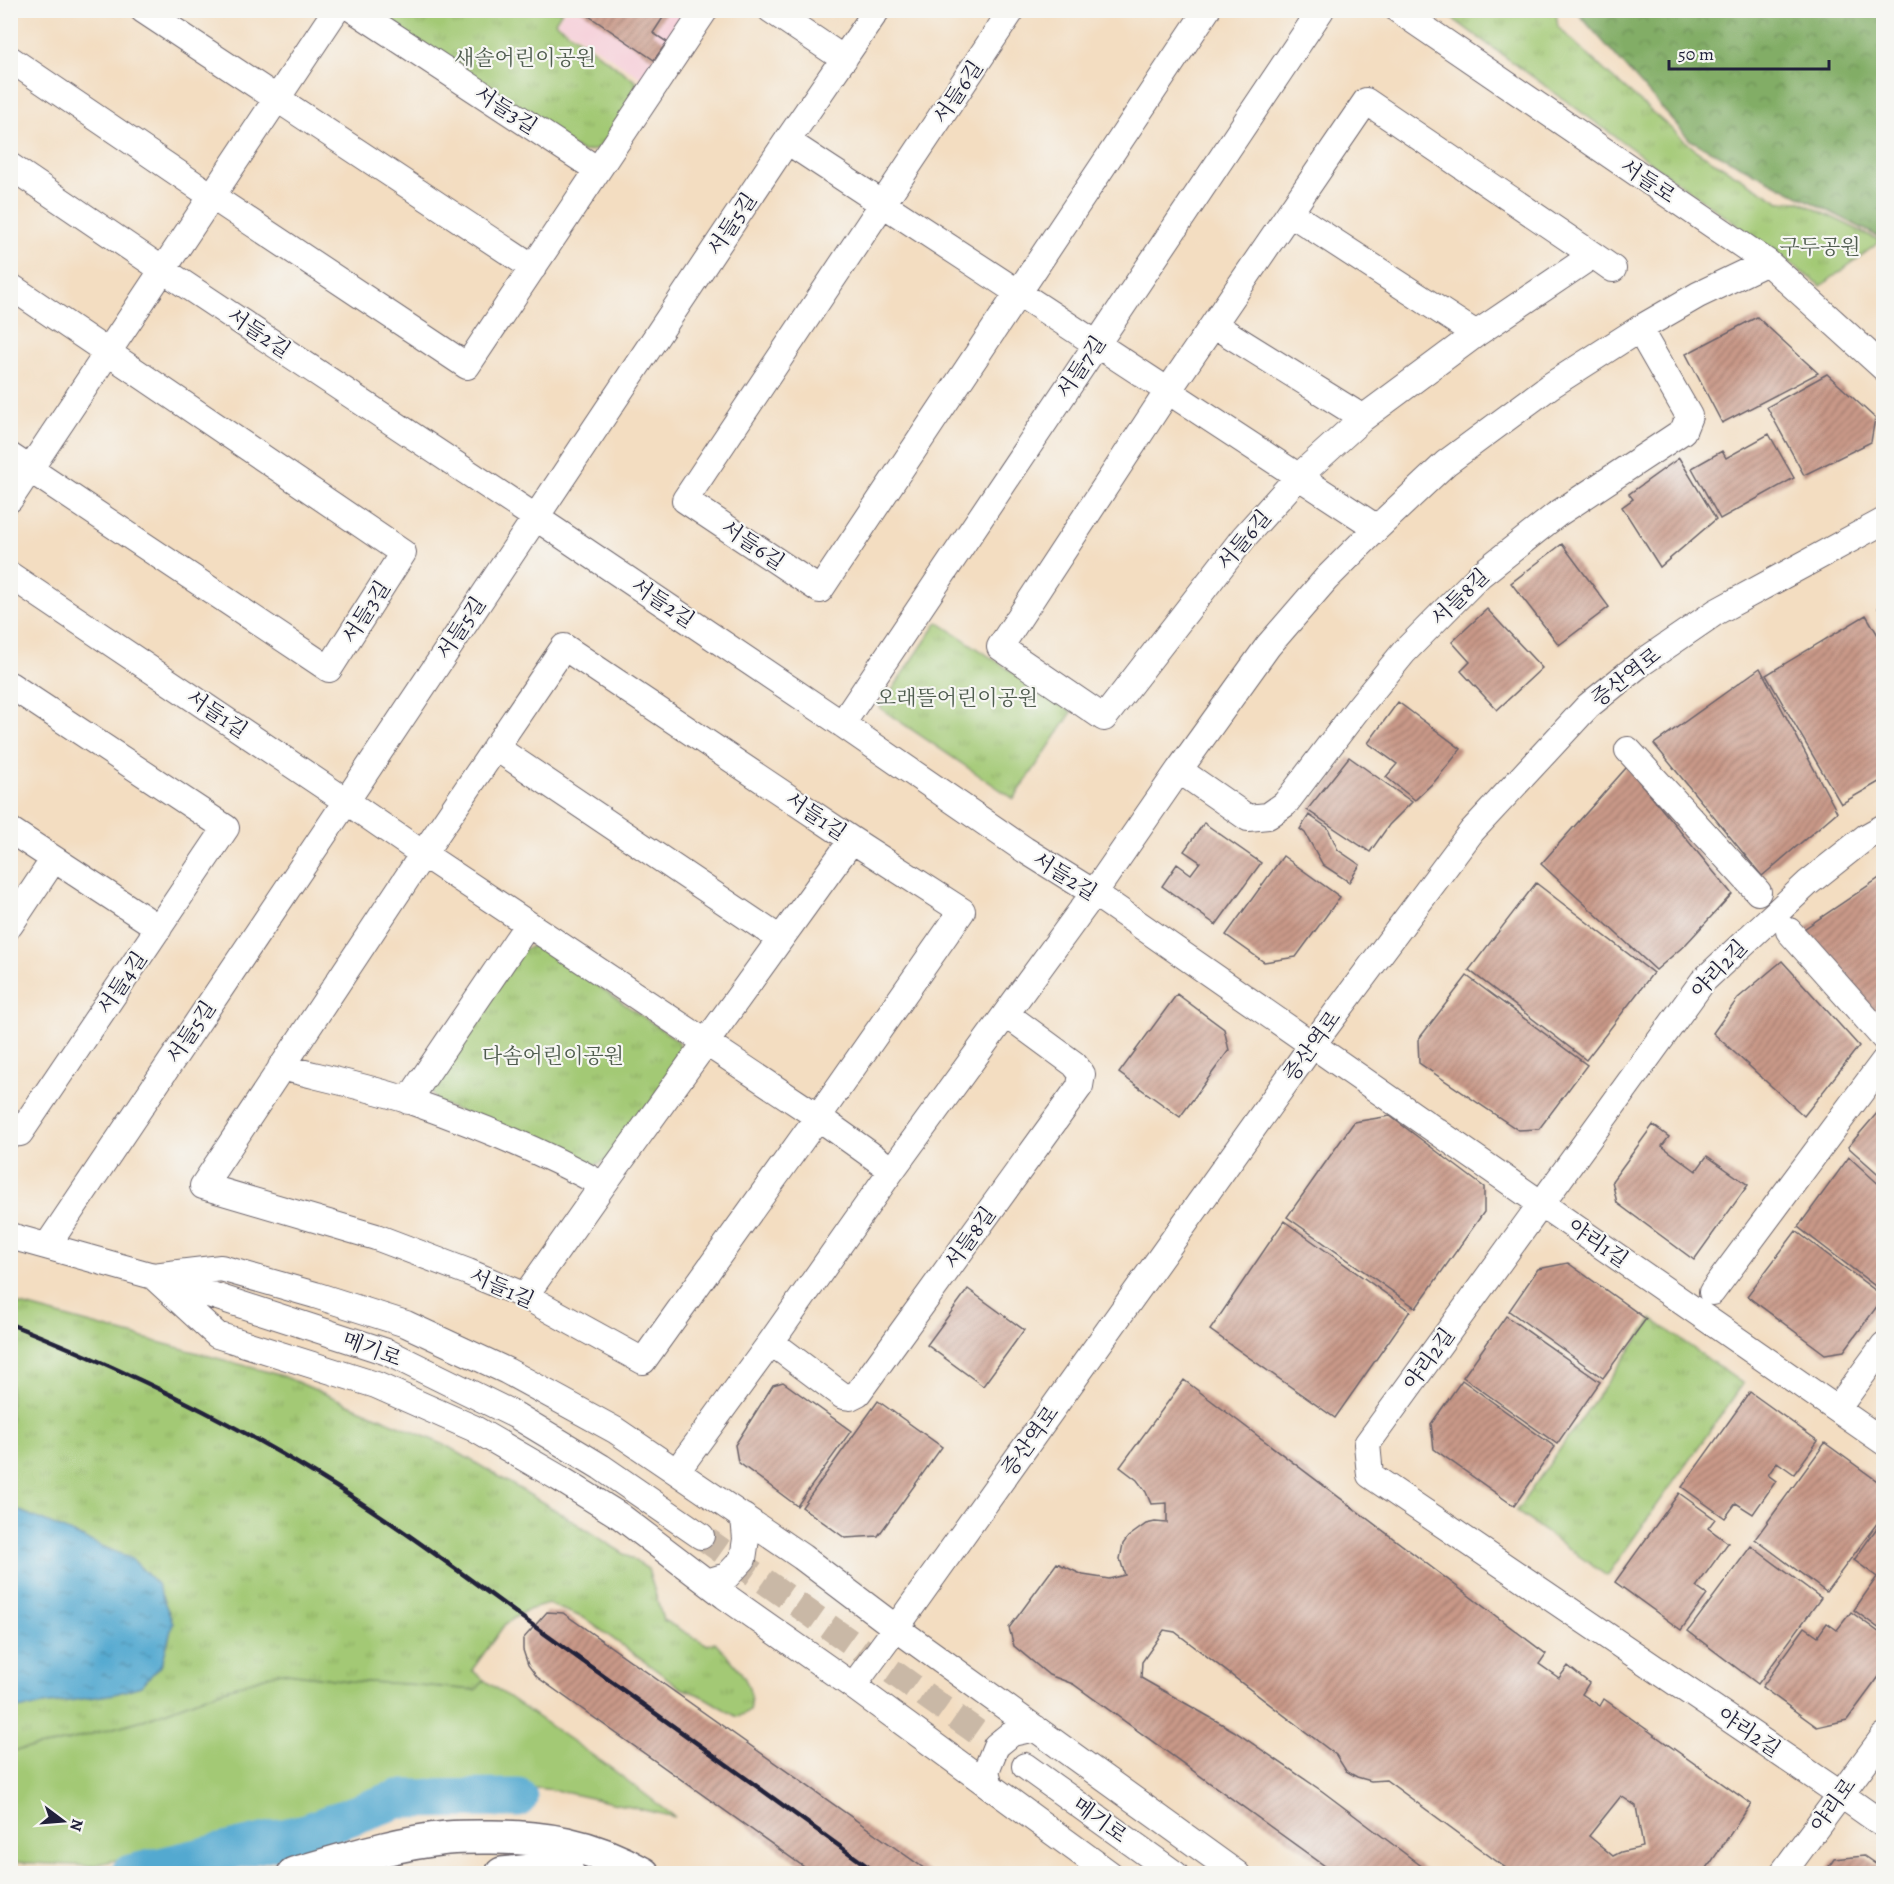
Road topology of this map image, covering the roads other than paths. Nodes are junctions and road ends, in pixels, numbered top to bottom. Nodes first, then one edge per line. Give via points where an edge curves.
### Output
1 (143, 10) edge
2 (336, 10) edge
3 (354, 10) edge
4 (705, 10) edge
5 (771, 10) edge
6 (877, 10) edge
7 (1012, 10) edge
8 (1207, 10) edge
9 (1321, 10) edge
10 (1398, 10) edge
11 (10, 59) edge
12 (844, 59) junction
13 (277, 99) junction
14 (788, 141) junction
15 (10, 166) edge
16 (598, 170) junction
17 (213, 197) junction
18 (883, 204) junction
19 (1290, 213) junction
20 (1767, 262) junction
21 (533, 268) junction
22 (164, 270) junction
23 (10, 286) edge
24 (1018, 292) junction
25 (1214, 325) junction
26 (1639, 329) junction
27 (1476, 334) junction
28 (1096, 344) junction
29 (108, 353) junction
30 (1884, 369) edge
31 (1168, 391) junction
32 (1363, 418) junction
33 (20, 463) edge
34 (1298, 477) junction
35 (10, 500) edge
36 (535, 517) junction
37 (1884, 521) edge
38 (1377, 528) junction
39 (10, 575) edge
40 (10, 685) edge
41 (842, 724) junction
42 (495, 747) junction
43 (1628, 750) dead end
44 (1179, 770) junction
45 (346, 801) junction
46 (1884, 827) edge
47 (10, 830) edge
48 (852, 840) junction
49 (423, 854) junction
50 (54, 859) junction
51 (1758, 892) dead end
52 (1094, 893) junction
53 (528, 924) junction
54 (10, 925) edge
55 (159, 928) junction
56 (1790, 931) dead end
57 (780, 939) junction
58 (1006, 1014) junction
59 (1884, 1038) edge
60 (705, 1042) junction
61 (1313, 1044) junction
62 (1884, 1061) edge
63 (281, 1067) junction
64 (408, 1101) junction
65 (818, 1117) junction
66 (10, 1134) edge
67 (892, 1170) junction
68 (603, 1185) junction
69 (1541, 1203) junction
70 (10, 1236) edge
71 (47, 1246) junction
72 (153, 1276) junction
73 (1712, 1292) dead end
74 (525, 1296) junction
75 (771, 1342) junction
76 (1884, 1345) edge
77 (1837, 1409) junction
78 (1884, 1442) edge
79 (677, 1471) junction
80 (744, 1517) junction
81 (701, 1536) tunnel mouth
82 (707, 1582) junction
83 (896, 1628) junction
84 (853, 1686) junction
85 (1035, 1728) junction
86 (1884, 1736) edge
87 (1025, 1766) tunnel mouth
88 (990, 1786) junction
89 (1840, 1794) junction
90 (1884, 1825) edge
91 (294, 1874) edge
92 (502, 1874) edge
93 (568, 1874) edge
94 (643, 1874) edge
95 (1110, 1874) edge
96 (1175, 1874) edge
97 (1238, 1874) edge
98 (1782, 1874) edge

1 - 13 street
2 - 13 street
3 - 16 street, 서들3길
4 - 16 street
5 - 12 street
6 - 12 street, 서들5길
7 - 18 street, 서들6길
8 - 24 street, 서들6길
9 - 28 street, 서들7길
10 - 20 street, 서들로
11 - 17 street
12 - 14 street, 서들5길
13 - 17 street
13 - 21 street
14 - 18 street
14 - 36 street, 서들5길
15 - 22 street, 서들2길
16 - 21 street
17 - 21 street via 467,366
17 - 22 street
18 - 24 street
18 - 24 street, 서들6길 via 685,500 820,590
19 - 25 street, 서들6길
19 - 27 street
19 - 27 street, 서들6길 via 1366,101 1603,262
20 - 26 street
20 - 30 street, 서들로
22 - 29 street
22 - 36 street, 서들2길
23 - 29 street, 서들3길
24 - 28 street
25 - 31 street, 서들6길
25 - 32 street
26 - 38 street via 1550,386 1446,463
26 - 44 street, 서들8길 via 1689,416 1683,431 1556,514 1480,575 1404,652 1285,804 1268,816 1248,818
27 - 32 street, 서들6길
28 - 31 street
28 - 41 street, 서들7길
29 - 33 street
29 - 33 street, 서들3길 via 403,553 329,669
31 - 34 street
31 - 34 street, 서들6길 via 1000,647 1104,718 1244,537
32 - 34 street, 서들6길
33 - 35 street
34 - 38 street
36 - 41 street, 서들2길
36 - 45 street, 서들5길
37 - 61 street, 증산역로 via 1716,612 1640,664 1588,706 1472,831
38 - 44 street via 1268,646
39 - 45 street, 서들1길
40 - 55 street via 226,828
41 - 52 street, 서들2길
42 - 48 street, 서들1길 via 564,647
42 - 49 street, 서들1길
42 - 57 street
43 - 51 street
44 - 52 street
45 - 49 street, 서들1길
45 - 71 street, 서들5길
46 - 69 street, 야리2길 via 1808,884 1703,981
47 - 50 street, 서들4길
48 - 57 street
48 - 65 street, 서들1길 via 962,911
49 - 53 street, 서들1길
49 - 63 street, 서들1길
50 - 54 street
50 - 55 street, 서들4길
52 - 58 street
52 - 61 street, 서들2길
53 - 60 street, 서들1길
53 - 64 street
55 - 66 street, 서들4길 via 20,1133
56 - 59 street
57 - 60 street
58 - 67 street
58 - 75 street, 서들8길 via 1074,1064 1082,1074 1080,1086 858,1393 843,1396
60 - 65 street, 서들1길
60 - 68 street
61 - 69 street, 야리1길
61 - 83 street, 증산역로
62 - 73 street
63 - 64 street
63 - 74 street, 서들1길 via 203,1186 376,1237
64 - 68 street via 503,1136
65 - 67 street, 서들1길
65 - 74 street, 서들1길 via 643,1361
67 - 75 street
68 - 74 street
69 - 77 street, 야리1길
69 - 89 street, 야리2길 via 1367,1444 1370,1475
70 - 71 street, 메기로
71 - 72 street, 메기로
72 - 79 street via 221,1268 406,1324 517,1376 615,1430
72 - 81 street, 메기로 via 387,1352 515,1415 601,1467
72 - 82 street via 217,1335 376,1385 473,1428 620,1516
75 - 79 street
76 - 77 street
77 - 78 street, 야리1길
79 - 80 street
80 - 82 street via 743,1559 727,1576
80 - 83 street
82 - 84 street
83 - 84 street, 증산역로
83 - 85 street
84 - 88 street
85 - 88 street via 1012,1733 996,1746 986,1770
85 - 97 street
86 - 89 street, 야리로
87 - 96 street, 메기로
88 - 95 street
89 - 90 street
89 - 98 street, 야리로
91 - 94 highway via 372,1852 447,1838 519,1836 590,1849
92 - 93 highway via 542,1870

